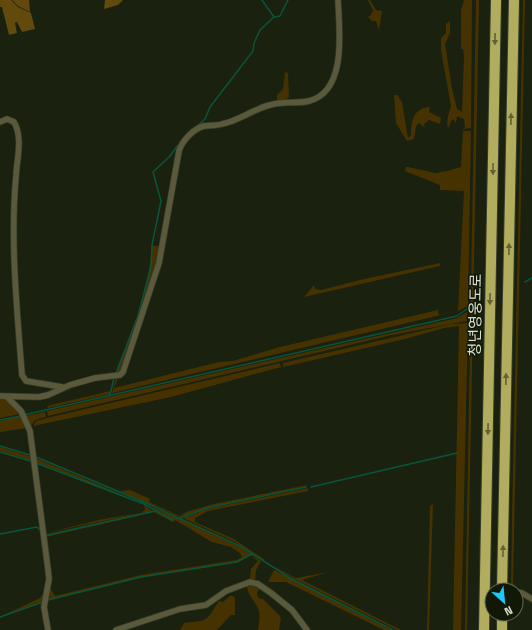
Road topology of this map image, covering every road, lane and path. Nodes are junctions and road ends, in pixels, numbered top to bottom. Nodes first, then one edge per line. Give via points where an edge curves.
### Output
1 (338, 0) edge
2 (496, 0) edge
3 (514, 0) edge
4 (0, 122) edge
5 (62, 387) junction
6 (0, 396) edge
7 (7, 397) junction
8 (502, 582) edge
9 (48, 630) edge
10 (116, 630) edge
11 (307, 630) edge
12 (484, 630) edge

1 - 5 street via 341,33 336,70 331,84 323,93 309,101 279,102 223,124 205,126 182,143 159,263 125,368 120,375 95,378
2 -> 12 highway, 청년영웅도로
8 -> 3 highway
4 - 5 street via 7,119 14,122 19,145 13,216 22,375 26,381
5 - 7 street via 39,397
6 - 7 street
7 - 9 street via 21,411 30,431 48,569 44,607
10 - 11 street via 180,609 206,605 226,591 250,582 264,588 292,610

